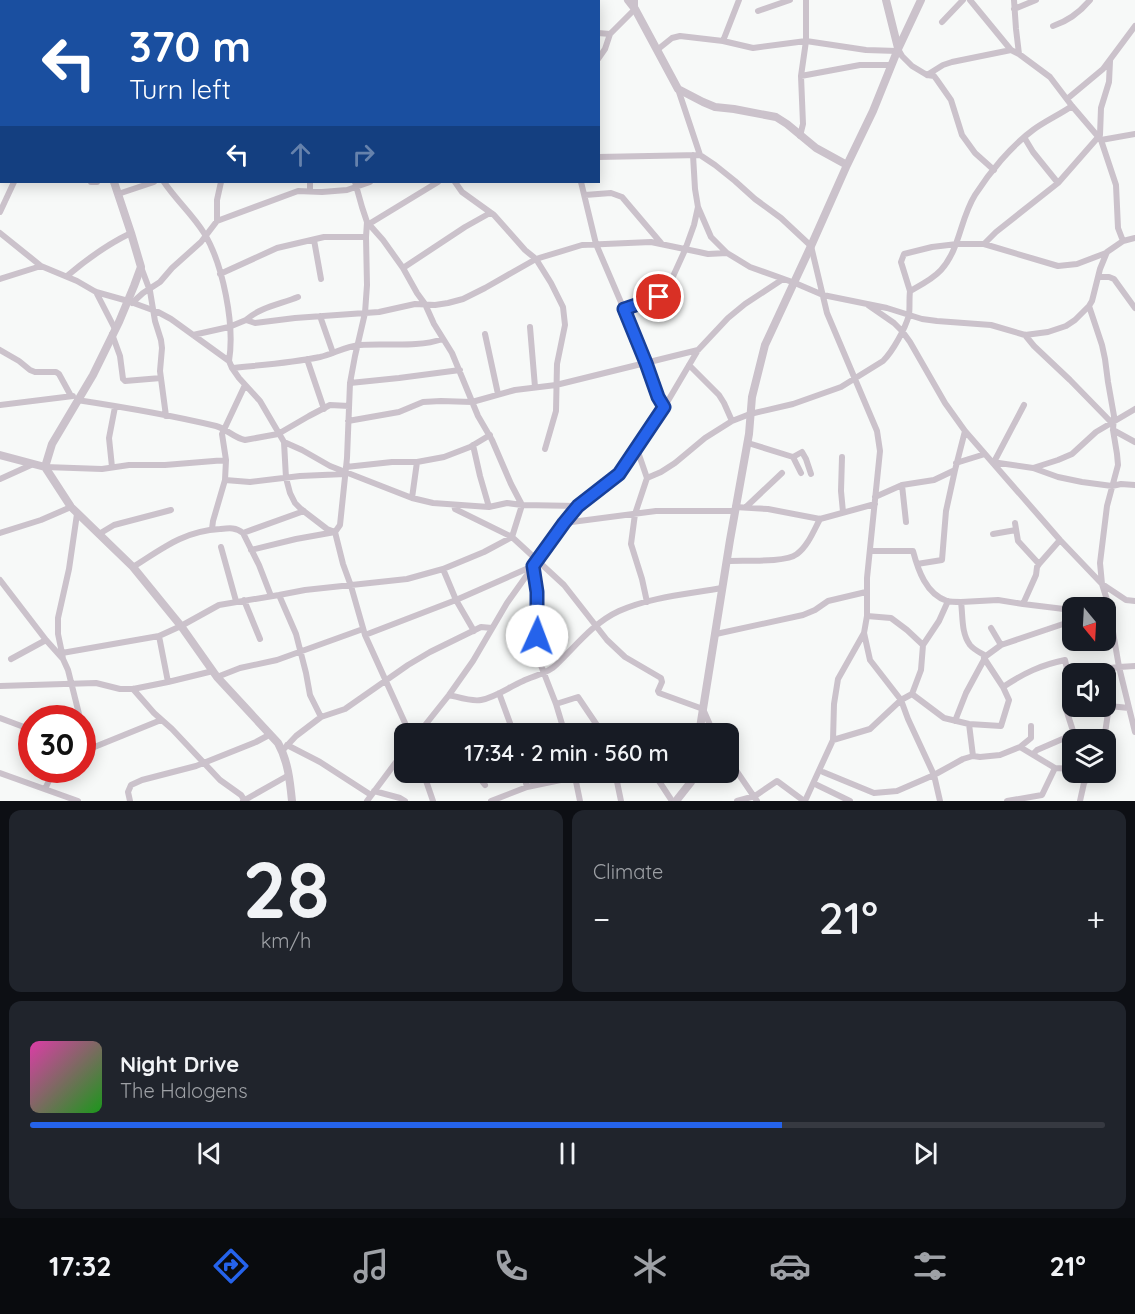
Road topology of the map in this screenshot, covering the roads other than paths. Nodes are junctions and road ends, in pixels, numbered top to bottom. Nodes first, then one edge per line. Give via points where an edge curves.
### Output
1 (628, 0) edge
2 (635, 0) edge
3 (739, 0) edge
4 (790, 0) edge
5 (806, 0) edge
6 (886, 0) edge
7 (921, 0) edge
8 (963, 0) edge
9 (970, 0) edge
10 (1014, 0) edge
11 (1036, 0) edge
12 (1090, 0) edge
13 (635, 9) junction
14 (1014, 9) junction
15 (758, 11) dead end
16 (942, 22) dead end
17 (1053, 26) dead end
18 (1135, 26) edge
19 (600, 33) edge
20 (610, 34) junction
21 (723, 41) junction
22 (806, 41) junction
23 (657, 50) junction
24 (898, 50) junction
25 (1011, 50) junction
26 (1019, 54) junction
27 (600, 56) edge
28 (1110, 61) junction
29 (892, 65) junction
30 (927, 75) junction
31 (801, 76) junction
32 (678, 89) junction
33 (1067, 99) junction
34 (1072, 106) junction
35 (1135, 134) edge
36 (800, 136) junction
37 (1024, 137) junction
38 (1100, 138) junction
39 (696, 155) junction
40 (600, 157) edge
41 (847, 165) junction
42 (993, 170) junction
43 (14, 183) edge
44 (114, 183) edge
45 (151, 183) edge
46 (165, 183) edge
47 (221, 183) edge
48 (310, 183) edge
49 (436, 183) edge
50 (456, 183) edge
51 (581, 183) edge
52 (1058, 183) junction
53 (356, 184) edge
54 (310, 191) junction
55 (118, 194) junction
56 (585, 195) junction
57 (698, 207) junction
58 (0, 212) edge
59 (490, 213) junction
60 (217, 221) junction
61 (368, 223) junction
62 (0, 233) edge
63 (131, 233) junction
64 (206, 236) junction
65 (366, 237) junction
66 (1135, 238) edge
67 (314, 240) junction
68 (1123, 241) junction
69 (661, 243) junction
70 (596, 244) junction
71 (957, 244) junction
72 (984, 244) junction
73 (811, 246) junction
74 (685, 250) junction
75 (1107, 252) junction
76 (727, 253) junction
77 (536, 259) junction
78 (40, 266) junction
79 (141, 267) junction
80 (403, 268) junction
81 (220, 274) junction
82 (67, 276) junction
83 (1098, 278) junction
84 (0, 279) edge
85 (321, 279) dead end
86 (783, 279) junction
87 (795, 283) junction
88 (149, 289) junction
89 (910, 291) junction
90 (96, 292) junction
91 (823, 295) junction
92 (298, 297) dead end
93 (130, 302) junction
94 (425, 304) junction
95 (867, 304) junction
96 (273, 305) junction
97 (1089, 306) junction
98 (1135, 308) edge
99 (624, 309) junction
100 (152, 310) junction
101 (365, 313) junction
102 (909, 314) junction
103 (320, 316) junction
104 (246, 320) junction
105 (278, 321) junction
106 (229, 327) junction
107 (530, 327) dead end
108 (902, 331) junction
109 (113, 332) junction
110 (485, 334) dead end
111 (193, 335) junction
112 (1025, 335) junction
113 (443, 339) junction
114 (358, 345) junction
115 (0, 350) edge
116 (698, 350) junction
117 (333, 353) junction
118 (307, 359) junction
119 (229, 361) junction
120 (646, 363) junction
121 (689, 365) junction
122 (232, 368) junction
123 (460, 370) junction
124 (161, 378) junction
125 (854, 379) junction
126 (350, 383) junction
127 (244, 385) junction
128 (556, 385) junction
129 (535, 387) junction
130 (498, 394) junction
131 (76, 398) junction
132 (472, 402) junction
133 (0, 405) edge
134 (1024, 405) dead end
135 (350, 406) junction
136 (115, 407) junction
137 (664, 407) junction
138 (324, 409) junction
139 (1135, 409) edge
140 (750, 414) junction
141 (166, 416) junction
142 (348, 420) junction
143 (732, 421) junction
144 (1112, 422) junction
145 (224, 428) junction
146 (1113, 430) junction
147 (965, 431) junction
148 (278, 434) junction
149 (490, 435) junction
150 (284, 442) junction
151 (1135, 442) edge
152 (747, 443) junction
153 (474, 445) junction
154 (637, 448) junction
155 (545, 449) dead end
156 (985, 454) junction
157 (0, 455) edge
158 (793, 457) junction
159 (842, 457) dead end
160 (226, 460) junction
161 (417, 462) junction
162 (993, 462) junction
163 (31, 465) junction
164 (956, 466) junction
165 (45, 467) junction
166 (112, 467) junction
167 (1033, 468) junction
168 (345, 471) junction
169 (801, 472) dead end
170 (782, 473) dead end
171 (812, 474) dead end
172 (286, 478) junction
173 (646, 478) junction
174 (0, 479) edge
175 (225, 480) junction
176 (902, 485) junction
177 (1135, 485) edge
178 (1112, 486) junction
179 (412, 498) junction
180 (875, 500) junction
181 (454, 505) junction
182 (522, 505) junction
183 (578, 506) junction
184 (71, 507) junction
185 (489, 507) junction
186 (746, 507) junction
187 (735, 509) junction
188 (171, 510) dead end
189 (304, 511) junction
190 (843, 513) junction
191 (77, 514) junction
192 (635, 514) junction
193 (820, 519) junction
194 (906, 522) dead end
195 (564, 523) junction
196 (212, 529) junction
197 (335, 532) junction
198 (0, 533) edge
199 (243, 533) junction
200 (99, 534) junction
201 (993, 534) dead end
202 (512, 537) junction
203 (1060, 540) junction
204 (221, 547) dead end
205 (251, 550) junction
206 (870, 551) junction
207 (727, 561) junction
208 (535, 563) junction
209 (917, 564) junction
210 (1039, 564) junction
211 (133, 567) junction
212 (443, 569) junction
213 (0, 580) edge
214 (1102, 584) junction
215 (351, 586) junction
216 (722, 588) junction
217 (866, 592) junction
218 (279, 595) junction
219 (271, 597) junction
220 (1106, 597) edge
221 (244, 600) junction
222 (456, 600) junction
223 (1135, 601) edge
224 (236, 602) junction
225 (647, 602) junction
226 (948, 602) junction
227 (961, 602) junction
228 (1023, 604) junction
229 (1062, 609) edge
230 (867, 616) junction
231 (1062, 624) edge
232 (181, 626) junction
233 (596, 626) junction
234 (492, 628) junction
235 (991, 628) dead end
236 (474, 631) junction
237 (364, 632) junction
238 (864, 633) junction
239 (716, 634) junction
240 (159, 636) junction
241 (260, 639) dead end
242 (46, 640) junction
243 (923, 645) junction
244 (1001, 645) junction
245 (1116, 650) edge
246 (301, 651) junction
247 (63, 656) junction
248 (985, 657) junction
249 (11, 659) dead end
250 (1066, 663) edge
251 (1135, 666) edge
252 (1116, 667) edge
253 (1119, 667) junction
254 (542, 672) junction
255 (215, 674) junction
256 (386, 681) junction
257 (168, 682) junction
258 (72, 684) junction
259 (0, 686) edge
260 (1003, 687) junction
261 (133, 689) junction
262 (499, 693) junction
263 (912, 694) junction
264 (449, 695) junction
265 (901, 700) junction
266 (556, 704) junction
267 (77, 705) edge
268 (1129, 708) junction
269 (703, 709) junction
270 (321, 717) junction
271 (1069, 717) edge
272 (0, 718) edge
273 (161, 720) junction
274 (955, 721) junction
275 (405, 723) edge
276 (427, 723) edge
277 (510, 723) edge
278 (562, 723) edge
279 (596, 723) edge
280 (701, 723) edge
281 (709, 723) edge
282 (969, 724) junction
283 (18, 725) edge
284 (1031, 726) dead end
285 (1106, 729) edge
286 (1135, 732) edge
287 (269, 735) junction
288 (833, 741) junction
289 (96, 746) edge
290 (1020, 747) junction
291 (284, 748) junction
292 (1033, 754) junction
293 (973, 756) junction
294 (204, 763) junction
295 (394, 764) edge
296 (1055, 768) junction
297 (1062, 769) edge
298 (823, 772) dead end
299 (0, 773) edge
300 (739, 774) edge
301 (289, 775) junction
302 (934, 775) junction
303 (48, 783) edge
304 (427, 783) edge
305 (526, 783) edge
306 (543, 783) edge
307 (576, 783) edge
308 (617, 783) edge
309 (661, 783) edge
310 (689, 783) edge
311 (1084, 783) edge
312 (817, 785) dead end
313 (527, 787) junction
314 (45, 789) junction
315 (372, 793) junction
316 (874, 793) junction
317 (756, 798) edge
318 (244, 800) edge
319 (78, 801) edge
320 (130, 801) edge
321 (292, 801) edge
322 (367, 801) edge
323 (405, 801) edge
324 (433, 801) edge
325 (491, 801) edge
326 (580, 801) edge
327 (621, 801) edge
328 (674, 801) edge
329 (736, 801) edge
330 (805, 801) edge
331 (850, 801) edge
332 (872, 801) edge
333 (940, 801) edge
334 (1007, 801) edge
335 (1080, 801) edge

1 - 13 street
2 - 13 street
3 - 21 street
4 - 15 street
5 - 22 street
6 - 24 street
7 - 24 street
8 - 16 street
9 - 25 street
10 - 14 street
11 - 14 street
12 - 17 street via 1074,15
13 - 20 street
13 - 23 street
14 - 26 street
18 - 28 street
19 - 20 street
20 - 27 street
21 - 22 street via 753,48
21 - 23 street via 677,36
22 - 24 street via 866,50
22 - 31 street
23 - 32 street
24 - 29 street
24 - 30 street
25 - 26 street
25 - 30 street via 952,62
26 - 33 street via 1050,77
28 - 33 street
28 - 38 street
29 - 31 street via 860,65
29 - 41 street
30 - 42 street via 934,76 948,94 962,135
31 - 36 street
32 - 36 street via 715,107 776,117
32 - 39 street
33 - 34 street
34 - 37 street
34 - 38 street
35 - 38 street
36 - 41 street
37 - 42 street
37 - 52 street
38 - 52 street
38 - 68 street via 1116,185
39 - 40 street
39 - 57 street
39 - 73 street via 735,180
41 - 73 street
42 - 71 street via 970,204
43 - 58 street
44 - 55 street
45 - 55 street
46 - 64 street
47 - 60 street
48 - 54 street
49 - 61 street
50 - 59 street
51 - 56 street
52 - 72 street
53 - 54 street via 336,191
53 - 61 street
54 - 60 street via 298,191
55 - 63 street
56 - 69 street via 611,193 622,197
56 - 70 street
57 - 74 street
57 - 76 street via 711,237
59 - 77 street
59 - 80 street
60 - 64 street
61 - 65 street
61 - 80 street
62 - 78 street
63 - 79 street
63 - 82 street
64 - 81 street
64 - 88 street
65 - 67 street
65 - 101 street
66 - 68 street
67 - 81 street via 277,248
67 - 85 street
68 - 75 street
69 - 70 street
69 - 74 street
70 - 77 street
70 - 99 street
71 - 72 street
71 - 89 street via 941,270
71 - 89 street via 904,254 901,262
72 - 75 street via 1058,266 1077,264
73 - 87 street
73 - 91 street
74 - 76 street
74 - 99 street via 665,294
75 - 83 street
76 - 86 street via 750,267
77 - 94 street via 463,298 441,305
77 - 128 street via 563,307 565,320
78 - 82 street
78 - 84 street
79 - 88 street
79 - 93 street
80 - 94 street
81 - 106 street
82 - 90 street
83 - 97 street
83 - 98 street via 1114,279
86 - 87 street
86 - 116 street via 728,318
87 - 91 street
87 - 140 street via 765,345
88 - 93 street
88 - 100 street
89 - 102 street
90 - 93 street
90 - 109 street
91 - 95 street
91 - 125 street
92 - 96 street
93 - 100 street
93 - 109 street
94 - 101 street
94 - 113 street
95 - 102 street
95 - 108 street
96 - 104 street
96 - 105 street
97 - 112 street via 1065,326
97 - 144 street via 1102,345
99 - 120 street
100 - 111 street
100 - 124 street via 161,340
101 - 103 street
101 - 114 street
102 - 108 street
102 - 112 street
103 - 105 street
103 - 117 street
104 - 105 street
104 - 106 street
106 - 111 street
106 - 119 street
107 - 129 street
108 - 125 street via 883,361
108 - 147 street
109 - 124 street via 123,380
109 - 131 street via 93,375
110 - 130 street
111 - 119 street
112 - 144 street
113 - 114 street via 418,345
113 - 123 street
114 - 117 street
114 - 126 street
115 - 131 street via 30,370 56,372
116 - 120 street
116 - 121 street
117 - 118 street
118 - 122 street
118 - 138 street
119 - 122 street
120 - 128 street
120 - 137 street
121 - 137 street
121 - 143 street via 719,395
122 - 127 street
123 - 126 street
123 - 132 street
124 - 141 street
125 - 140 street via 793,404
125 - 180 street via 879,440
126 - 135 street
127 - 145 street
127 - 148 street via 260,401
128 - 129 street
128 - 155 street via 556,411
129 - 130 street
130 - 132 street
131 - 133 street
131 - 136 street
131 - 165 street via 52,444
132 - 142 street via 423,402 399,412
132 - 149 street
134 - 162 street
135 - 138 street via 330,405
135 - 142 street
136 - 141 street
136 - 166 street via 109,438
137 - 154 street
138 - 148 street
139 - 144 street
140 - 143 street
140 - 152 street
141 - 145 street
142 - 168 street
143 - 173 street via 675,463
144 - 146 street
144 - 167 street via 1072,454
145 - 148 street via 245,440
145 - 160 street
146 - 151 street
146 - 178 street via 1118,465
147 - 156 street
147 - 164 street
148 - 150 street
149 - 153 street
149 - 182 street
150 - 168 street
150 - 172 street
152 - 158 street
152 - 187 street
153 - 161 street
153 - 185 street
154 - 173 street
154 - 183 street via 619,474
156 - 162 street
156 - 164 street
157 - 163 street
158 - 169 street
158 - 171 street via 802,452
159 - 190 street
160 - 166 street
160 - 175 street
161 - 168 street via 392,462
161 - 179 street
162 - 167 street
162 - 203 street
163 - 165 street
163 - 174 street
164 - 176 street via 934,480
164 - 209 street via 946,511 942,560
165 - 166 street
165 - 184 street
167 - 178 street via 1058,477
168 - 172 street
168 - 179 street
168 - 197 street via 340,525
170 - 186 street
172 - 175 street
172 - 189 street via 295,503
173 - 192 street
175 - 196 street
176 - 180 street
176 - 194 street
177 - 178 street
178 - 214 street via 1101,545
179 - 181 street
180 - 190 street
180 - 206 street
181 - 185 street
181 - 202 street via 455,509
182 - 183 street
182 - 185 street
182 - 202 street
183 - 195 street
184 - 191 street
184 - 198 street
186 - 187 street
186 - 193 street
187 - 192 street
187 - 207 street
188 - 200 street via 114,525
189 - 197 street
189 - 199 street
190 - 193 street
191 - 200 street
191 - 247 street via 57,626
192 - 195 street
192 - 225 street via 631,544
193 - 207 street via 795,556
195 - 208 street
196 - 199 street via 239,529
196 - 211 street via 186,535
197 - 205 street
197 - 215 street
199 - 205 street
200 - 211 street
201 - 210 street via 1015,526 1018,541
202 - 208 street
202 - 212 street
203 - 210 street
203 - 214 street
204 - 224 street
205 - 219 street
206 - 209 street via 913,551
206 - 217 street
207 - 216 street
208 - 222 street
208 - 233 street via 564,585
208 - 234 street
208 - 254 street via 538,658
209 - 226 street via 927,585
210 - 228 street
211 - 232 street
212 - 215 street via 407,579
212 - 222 street
213 - 242 street
214 - 220 street
214 - 223 street via 1126,600
215 - 218 street
215 - 237 street
216 - 225 street
216 - 239 street
217 - 230 street
217 - 239 street via 828,600 803,615
218 - 219 street
218 - 246 street
219 - 221 street
221 - 224 street
221 - 241 street
222 - 236 street
222 - 237 street
224 - 232 street via 219,605
225 - 233 street via 618,611
226 - 227 street
226 - 243 street
227 - 228 street via 998,600
227 - 248 street via 965,636
228 - 229 street
230 - 238 street
230 - 243 street via 891,618
231 - 244 street
232 - 240 street
232 - 255 street
233 - 254 street via 555,667
233 - 269 street via 626,657 661,678 661,695
234 - 236 street
234 - 264 street
235 - 244 street
236 - 256 street via 443,645
237 - 246 street
237 - 256 street
238 - 265 street via 870,660
238 - 288 street via 838,679
239 - 269 street
240 - 247 street
240 - 257 street
242 - 247 street
242 - 249 street
243 - 263 street via 921,669
244 - 248 street
245 - 253 street
246 - 255 street
246 - 270 street via 310,695
247 - 258 street
248 - 260 street
248 - 274 street
250 - 260 street via 1065,660 1039,667
251 - 253 street
252 - 253 street
253 - 268 street
254 - 262 street
254 - 266 street
255 - 257 street
255 - 287 street
256 - 270 street via 345,710
256 - 275 street
257 - 261 street
258 - 259 street
258 - 261 street
258 - 267 street
260 - 282 street via 1009,700 1001,726
261 - 273 street
262 - 264 street via 479,700
262 - 277 street
263 - 265 street
263 - 274 street via 944,718
264 - 276 street
265 - 288 street via 870,729
265 - 302 street
266 - 278 street
266 - 279 street via 578,697
268 - 285 street via 1109,706
268 - 286 street
269 - 280 street
269 - 281 street
270 - 291 street
271 - 292 street via 1074,734
272 - 283 street
273 - 289 street
273 - 294 street
274 - 282 street
282 - 293 street
284 - 290 street via 1030,738
287 - 291 street
287 - 294 street
288 - 330 street
290 - 292 street
290 - 293 street via 1000,755
291 - 301 street
291 - 315 street via 320,762
292 - 296 street
293 - 302 street
294 - 318 street
294 - 320 street via 131,785
295 - 315 street
296 - 297 street
296 - 334 street via 1042,795
298 - 316 street
299 - 314 street
300 - 317 street
301 - 318 street
301 - 321 street
302 - 316 street via 897,791
302 - 333 street
303 - 314 street
304 - 324 street
305 - 313 street
306 - 313 street
307 - 326 street
308 - 327 street
309 - 328 street
310 - 328 street
311 - 335 street
312 - 331 street
313 - 325 street
314 - 319 street
315 - 322 street
315 - 323 street
316 - 332 street
317 - 329 street
317 - 330 street via 777,781

